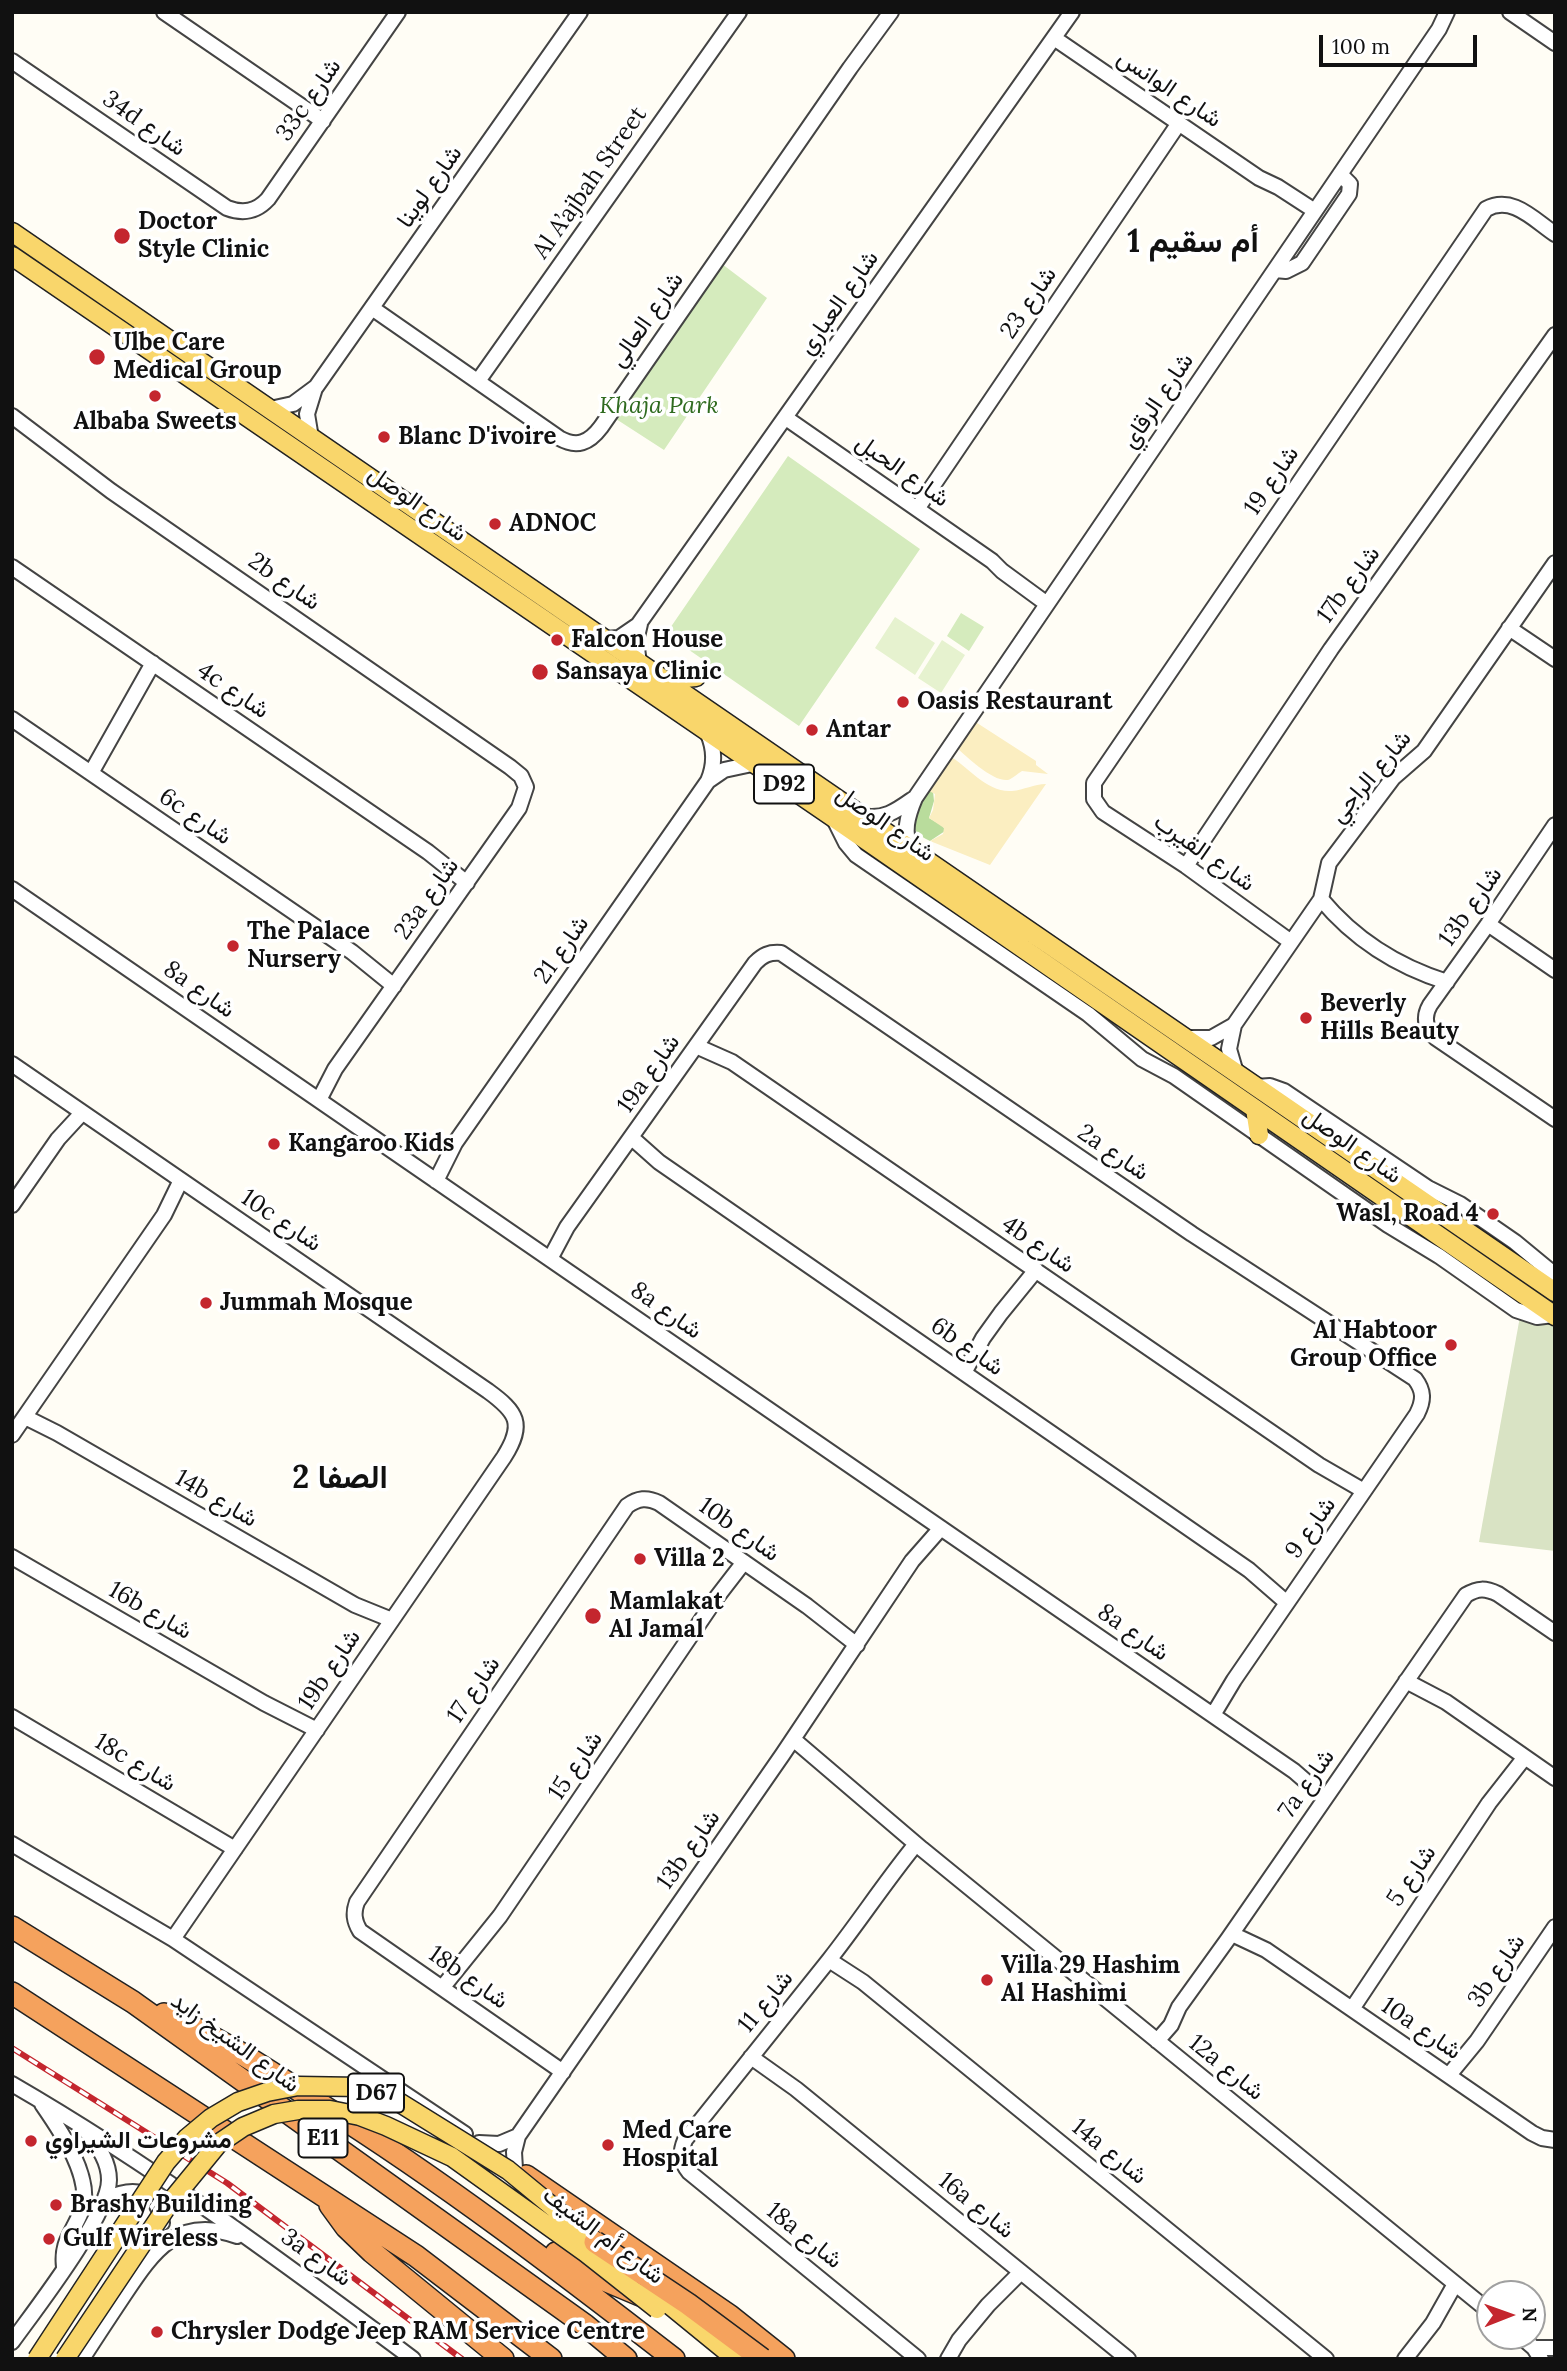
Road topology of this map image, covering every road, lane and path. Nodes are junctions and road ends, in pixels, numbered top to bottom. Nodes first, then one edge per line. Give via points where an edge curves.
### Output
1 (164, 12) edge
2 (580, 12) edge
3 (739, 12) edge
4 (891, 12) edge
5 (1072, 12) edge
6 (1447, 12) edge
7 (1454, 12) edge
8 (1510, 12) edge
9 (391, 14) edge
10 (1439, 29) junction
11 (1054, 38) junction
12 (1555, 43) edge
13 (12, 61) edge
14 (323, 121) junction
15 (1179, 123) junction
16 (1340, 174) junction
17 (255, 210) joint
18 (1312, 215) junction
19 (12, 232) edge
20 (1555, 234) edge
21 (12, 256) edge
22 (1275, 270) junction
23 (372, 308) junction
24 (1555, 335) edge
25 (478, 381) junction
26 (316, 387) junction
27 (270, 409) junction
28 (12, 416) edge
29 (786, 418) junction
30 (263, 427) junction
31 (243, 428) dead end
32 (311, 438) junction
33 (343, 460) junction
34 (332, 475) junction
35 (917, 509) junction
36 (1555, 563) edge
37 (12, 567) edge
38 (1049, 601) junction
39 (642, 619) junction
40 (1510, 628) junction
41 (604, 639) junction
42 (1555, 659) edge
43 (639, 663) junction
44 (157, 667) junction
45 (696, 677) dead end
46 (664, 680) junction
47 (12, 719) edge
48 (708, 734) junction
49 (752, 764) junction
50 (86, 770) junction
51 (708, 781) junction
52 (526, 787) joint
53 (915, 798) junction
54 (1094, 799) joint
55 (862, 816) junction
56 (834, 818) junction
57 (1555, 825) edge
58 (911, 851) junction
59 (1186, 866) junction
60 (469, 879) junction
61 (12, 889) edge
62 (1321, 899) junction
63 (1488, 924) junction
64 (1292, 942) junction
65 (772, 953) joint
66 (1555, 970) edge
67 (1447, 982) junction
68 (396, 983) junction
69 (1234, 1025) junction
70 (1185, 1038) junction
71 (700, 1040) junction
72 (12, 1065) edge
73 (1236, 1073) junction
74 (1256, 1087) junction
75 (315, 1097) junction
76 (78, 1109) junction
77 (1255, 1109) junction
78 (1555, 1119) edge
79 (1259, 1135) junction
80 (628, 1143) junction
81 (454, 1145) junction
82 (424, 1172) junction
83 (436, 1181) junction
84 (185, 1183) junction
85 (12, 1205) edge
86 (544, 1255) junction
87 (1032, 1268) junction
88 (1555, 1275) edge
89 (1555, 1292) edge
90 (1554, 1316) edge
91 (960, 1370) junction
92 (1423, 1396) joint
93 (28, 1413) junction
94 (516, 1422) joint
95 (12, 1435) edge
96 (1362, 1495) junction
97 (642, 1498) joint
98 (937, 1525) junction
99 (12, 1557) edge
100 (740, 1559) junction
101 (1290, 1598) junction
102 (355, 1605) junction
103 (392, 1620) junction
104 (383, 1633) junction
105 (1555, 1633) edge
106 (860, 1641) junction
107 (1409, 1676) junction
108 (1209, 1712) junction
109 (12, 1717) edge
110 (313, 1735) junction
111 (790, 1744) junction
112 (1521, 1754) junction
113 (1555, 1778) edge
114 (1328, 1793) junction
115 (12, 1844) edge
116 (919, 1847) junction
117 (235, 1849) junction
118 (354, 1916) joint
119 (12, 1927) edge
120 (1555, 1927) edge
121 (1236, 1928) junction
122 (173, 1939) junction
123 (832, 1956) junction
124 (446, 1990) junction
125 (12, 1993) edge
126 (133, 2002) junction
127 (1347, 2006) junction
128 (1152, 2037) junction
129 (754, 2053) junction
130 (563, 2072) junction
131 (1452, 2078) junction
132 (12, 2084) edge
133 (39, 2100) junction
134 (79, 2123) junction
135 (517, 2136) junction
136 (684, 2140) joint
137 (1554, 2140) edge
138 (479, 2143) junction
139 (515, 2169) junction
140 (323, 2194) junction
141 (106, 2199) junction
142 (470, 2203) junction
143 (594, 2242) junction
144 (258, 2244) junction
145 (159, 2248) junction
146 (64, 2267) junction
147 (1017, 2268) junction
148 (1460, 2289) junction
149 (1476, 2301) edge
150 (754, 2334) junction
151 (960, 2340) junction
152 (12, 2342) edge
153 (1555, 2348) edge
154 (1538, 2353) edge
155 (37, 2359) edge
156 (65, 2359) edge
157 (82, 2359) edge
158 (413, 2359) edge
159 (503, 2359) edge
160 (551, 2359) edge
161 (626, 2359) edge
162 (674, 2359) edge
163 (720, 2359) edge
164 (736, 2359) edge
165 (762, 2359) edge
166 (784, 2359) edge
167 (918, 2359) edge
168 (937, 2359) edge
169 (948, 2359) edge
170 (1128, 2359) edge
171 (1326, 2359) edge
172 (1405, 2359) edge

1 - 14 street
2 - 23 street, شارع لوينا
3 - 25 street, Al A’ajbah Street
4 - 25 street, شارع العالي via 595,435 586,442 568,443
5 - 11 street, شارع العباري
6 - 10 street, شارع الرقاي
7 - 10 street, شارع الرقاي
8 - 12 street
9 - 14 street, 33c شارع
10 - 16 street, شارع الرقاي
11 - 15 street, شارع الوانس
11 - 29 street, شارع العباري
13 - 17 street, 34d شارع via 227,208
14 - 17 street, 33c شارع via 268,199
15 - 18 street, شارع الوانس
15 - 35 street, شارع 23
16 - 18 street, شارع الرقاي
16 - 22 street via 1350,188 1342,205 1302,263 1286,271
18 - 22 street, شارع الرقاي
19 - 27 main road, شارع الوصل / D92
20 - 54 street, شارع 19 via 1514,205 1495,204 1479,217 1097,778
21 - 30 main road, شارع الوصل / D92
22 - 38 street, شارع الرقاي
23 - 25 street, شارع العالي
23 - 26 street, شارع لوينا
24 - 59 street, 17b شارع via 1330,651
26 - 27 street, شارع لوينا via 293,404
26 - 32 street, شارع لوينا via 307,414
27 - 32 main road, شارع الوصل / D92
28 - 52 street, 2b شارع via 111,491 510,767
29 - 35 street, شارع الحبل
29 - 39 street, شارع العباري
30 - 31 main road
30 - 34 main road, شارع الوصل / D92
32 - 33 main road, شارع الوصل / D92
33 - 34 main road via 332,464
33 - 41 main road, شارع الوصل / D92
34 - 48 main road, شارع الوصل / D92
35 - 38 street, شارع الحبل
36 - 40 street, شارع الراجي
37 - 44 street, 4c شارع
38 - 53 street, شارع الرقاي
39 - 41 street, شارع العباري via 626,635
39 - 43 street, شارع العباري via 636,641
40 - 42 street
40 - 62 street, شارع الراجي via 1424,751 1393,778 1329,863
41 - 43 main road, شارع الوصل / D92
43 - 46 main road, شارع الوصل / D92
44 - 50 street
44 - 60 street, 4c شارع
45 - 46 main road
46 - 55 main road, شارع الوصل / D92
47 - 50 street, 6c شارع
48 - 49 main road, شارع الوصل / D92
48 - 51 street, شارع 21 via 714,752
49 - 51 street via 724,770
49 - 56 main road, شارع الوصل / D92
50 - 68 street, 6c شارع
51 - 81 street, شارع 21
52 - 60 street, 23a شارع via 519,808
53 - 55 street, شارع الرقاي via 887,816
53 - 58 street, شارع الرقاي via 906,824
54 - 59 street, شارع القيرب via 1103,812
55 - 58 main road, شارع الوصل / D92
56 - 77 main road, شارع الوصل / D92
56 - 79 street via 856,855 1088,1014 1142,1059
57 - 63 street, 13b شارع
58 - 70 main road, شارع الوصل / D92
59 - 64 street, شارع القيرب
60 - 68 street, 23a شارع
61 - 75 street, 8a شارع
62 - 64 street, شارع الراجي
62 - 67 street via 1347,928 1377,951
63 - 66 street
63 - 67 street, 13b شارع
64 - 69 street, شارع الراجي
65 - 71 street, 19a شارع via 755,963
65 - 92 street, 2a شارع via 789,958 1192,1234 1415,1379
67 - 78 street, 13b شارع via 1428,1008 1427,1029
68 - 75 street, 23a شارع
69 - 70 street via 1211,1038
69 - 73 street via 1229,1049
70 - 73 main road, شارع الوصل / D92
71 - 80 street, 19a شارع
71 - 87 street, 4b شارع
72 - 76 street, 10c شارع
73 - 74 main road, شارع الوصل / D92
74 - 88 street, شارع الوصل via 1284,1091 1428,1188 1460,1204
74 - 89 main road, شارع الوصل / D92
75 - 82 street, 8a شارع
76 - 84 street, 10c شارع
76 - 85 street
77 - 79 main road
77 - 90 main road, شارع الوصل / D92
79 - 90 street via 1516,1310 1537,1317
80 - 86 street, 19a شارع
80 - 91 street, 6b شارع
81 - 82 street, شارع 21
81 - 83 street, شارع 21
82 - 83 street, 8a شارع
83 - 86 street, 8a شارع
84 - 93 street
84 - 94 street, 10c شارع via 498,1398
86 - 98 street, 8a شارع
87 - 91 street
87 - 96 street, 4b شارع
91 - 101 street, 6b شارع
92 - 96 street, شارع 9 via 1417,1414
93 - 95 street
93 - 102 street, 14b شارع
94 - 103 street, 19b شارع via 509,1448
96 - 101 street, شارع 9
97 - 100 street, 10b شارع via 659,1503
97 - 118 street, شارع 17 via 627,1506 356,1902
98 - 106 street, 13b شارع
98 - 108 street, 8a شارع
99 - 110 street, 16b شارع
100 - 106 street, 10b شارع
100 - 124 street, شارع 15
101 - 108 street, شارع 9
102 - 103 street, 14b شارع
102 - 104 street, 14b شارع
103 - 104 street, 19b شارع
104 - 110 street, 19b شارع
105 - 107 street, 7a شارع via 1498,1594 1476,1589 1458,1604
106 - 111 street, 13b شارع
107 - 112 street
107 - 114 street, 7a شارع
108 - 114 street, 8a شارع
109 - 117 street, 18c شارع
110 - 117 street, 19b شارع
111 - 116 street, 12a شارع
111 - 130 street, 13b شارع
112 - 113 street
112 - 127 street, شارع 5 via 1374,1974
114 - 121 street, 7a شارع
115 - 122 street, شارع الشيخ زايد
116 - 123 street, شارع 11
116 - 128 street, 12a شارع
117 - 122 street, 19b شارع
118 - 124 street, 18b شارع via 360,1931
119 - 126 highway, شارع الشيخ زايد / E11
120 - 131 street, 3b شارع
121 - 127 street, 10a شارع
121 - 128 street, 7a شارع via 1171,2025
122 - 138 street, شارع الشيخ زايد
123 - 129 street, شارع 11
123 - 171 street, 14a شارع
124 - 130 street, 18b شارع
125 - 140 highway, E11
126 - 142 highway via 225,2043
126 - 161 highway, شارع الشيخ زايد / E11
127 - 131 street, 10a شارع
128 - 148 street, 12a شارع
129 - 136 street, شارع 11
129 - 147 street, 16a شارع
130 - 135 street, 13b شارع
131 - 137 street, 10a شارع via 1532,2133
132 - 133 street, 3a شارع
133 - 134 street, 3a شارع
133 - 146 street via 65,2141 84,2186 81,2213 64,2246
134 - 141 street via 105,2160
134 - 144 street, 3a شارع
135 - 138 street via 499,2144
135 - 139 street
136 - 167 street, 18a شارع via 681,2157 689,2172
138 - 139 street, شارع الشيخ زايد
139 - 150 highway
140 - 159 highway via 346,2227 372,2252
140 - 160 highway, E11 via 416,2256
141 - 145 street via 132,2191 151,2198 162,2216
141 - 146 street
142 - 150 highway via 608,2283 704,2312
142 - 162 highway
143 - 155 main road, D67, bridge via 508,2170 397,2101 361,2087 298,2086 267,2092 211,2118 166,2162
143 - 164 main road, D67, bridge
143 - 165 highway, bridge
144 - 145 street via 209,2230 183,2233
144 - 158 street, 3a شارع
145 - 157 street
146 - 152 street
147 - 151 street
147 - 170 street, 16a شارع
148 - 149 street, 12a شارع
148 - 172 street
150 - 166 highway
151 - 168 street
151 - 169 street
153 - 154 street
156 - 163 main road, شارع أم الشيف / D67, bridge via 168,2205 218,2144 243,2127 298,2110 360,2116 452,2157 586,2253

